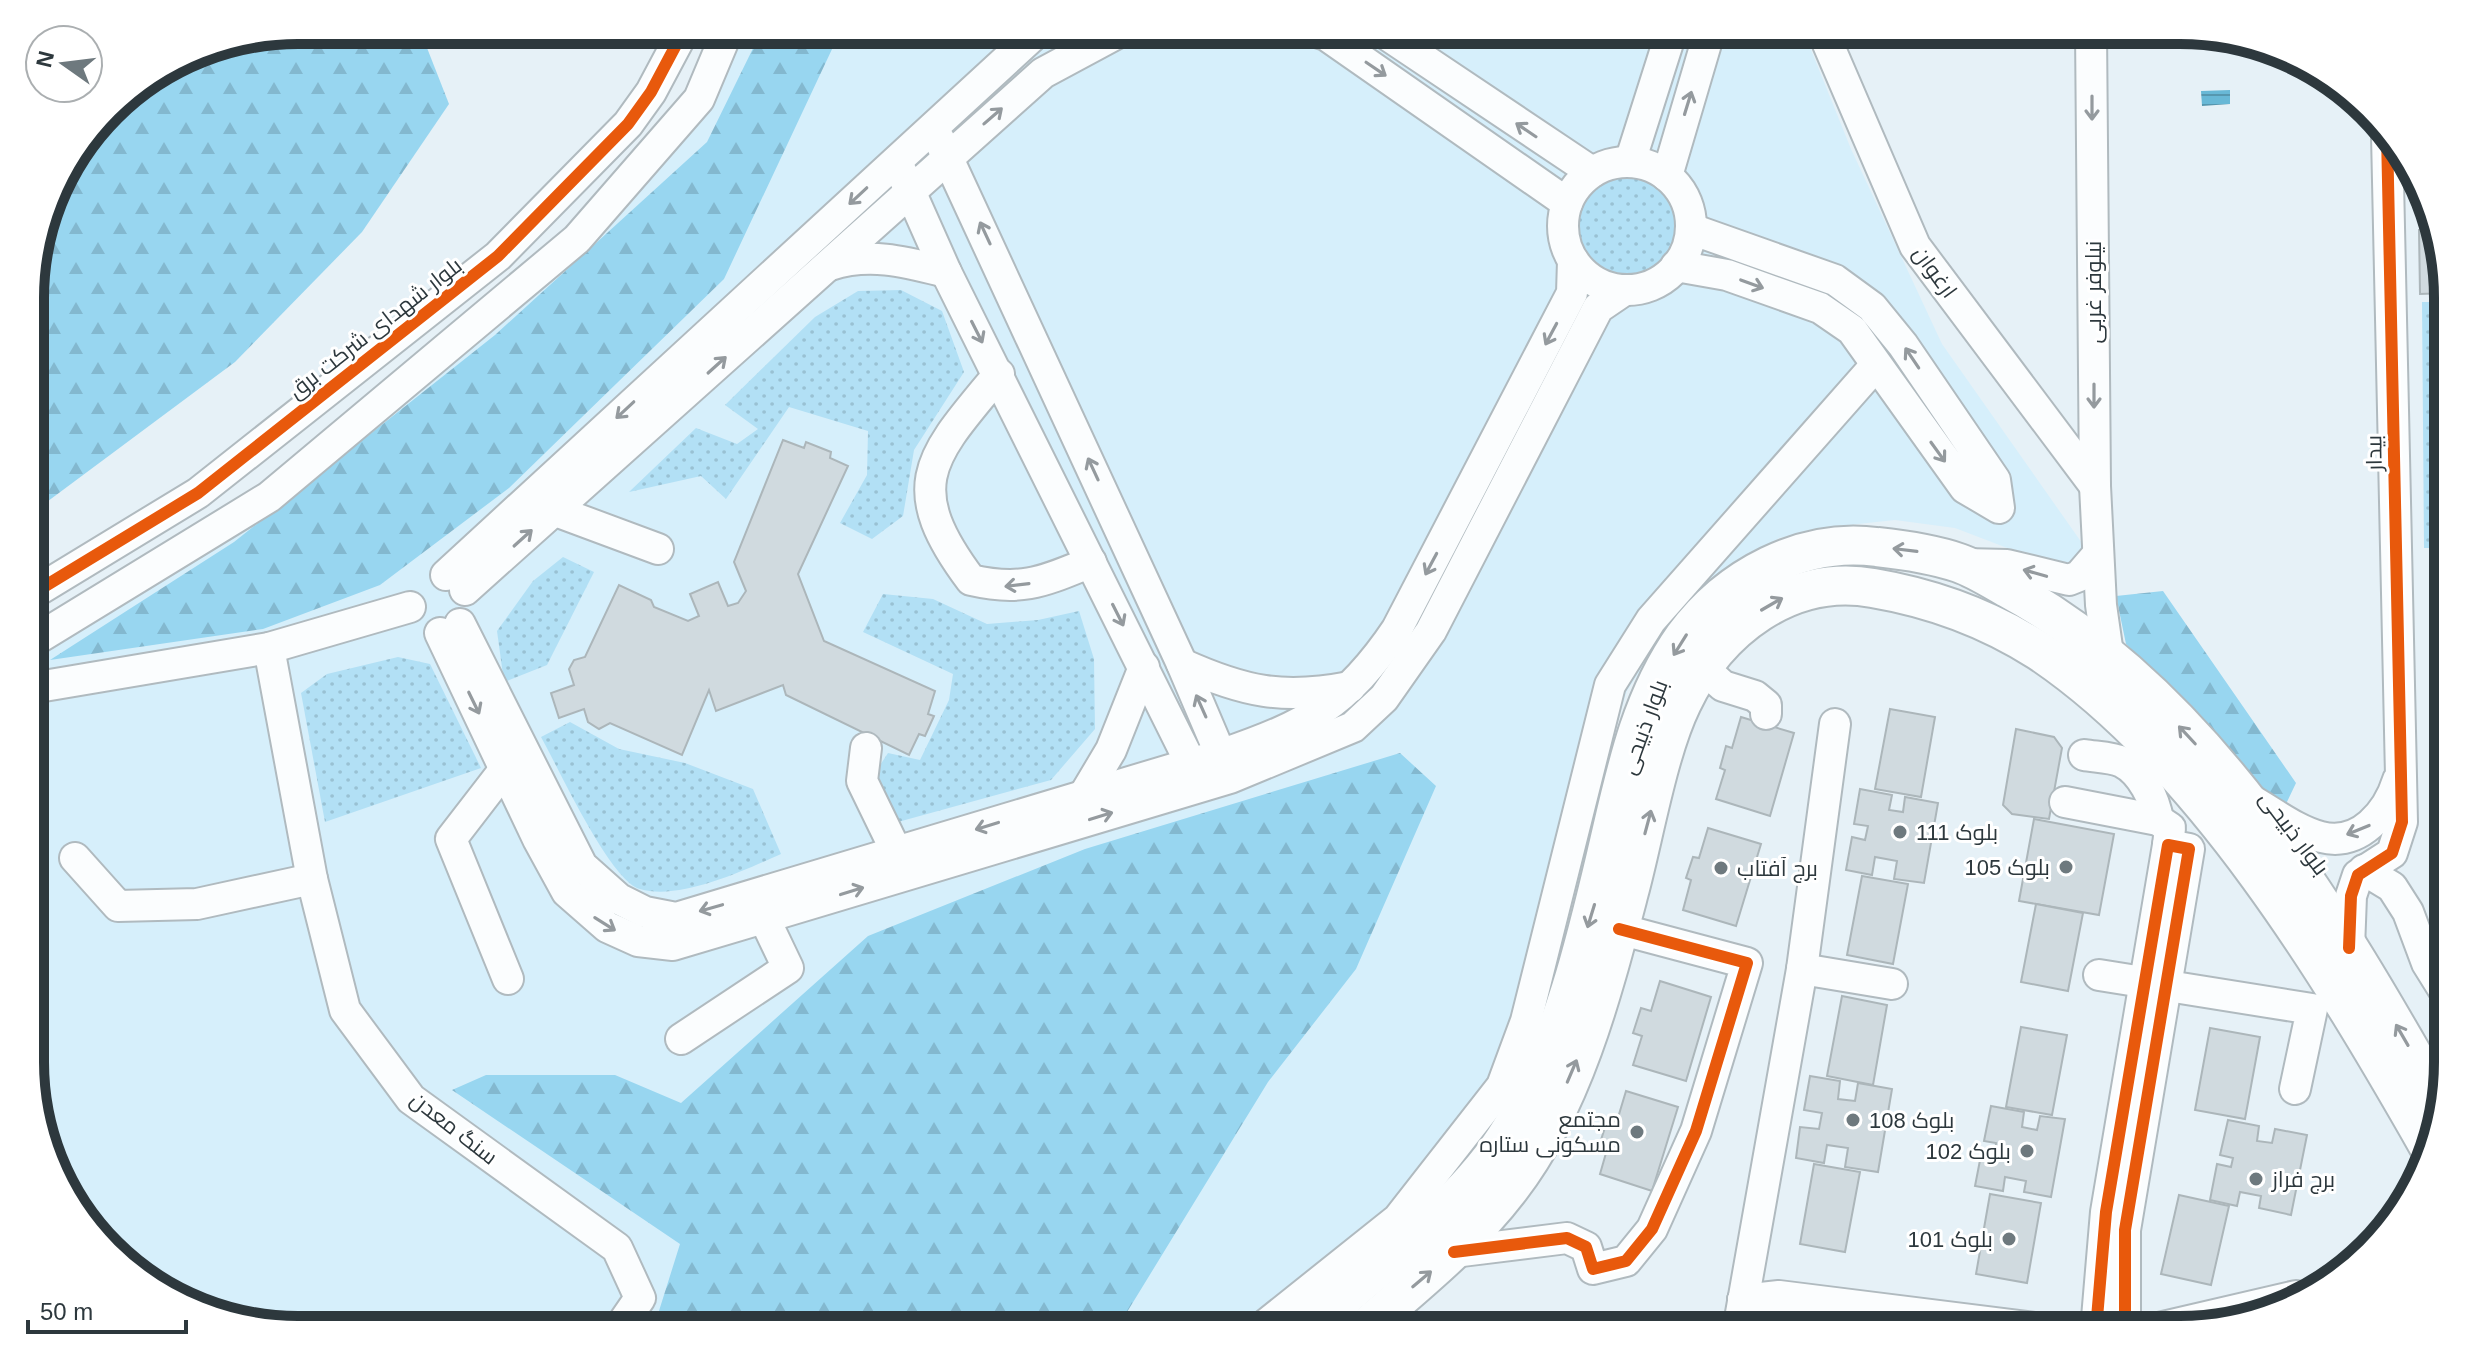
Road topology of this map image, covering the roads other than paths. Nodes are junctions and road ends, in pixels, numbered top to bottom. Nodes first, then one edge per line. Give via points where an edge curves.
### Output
1 (677, 44) edge
2 (722, 44) edge
3 (1024, 44) edge
4 (1097, 44) edge
5 (1339, 44) edge
6 (1401, 44) edge
7 (1668, 44) edge
8 (1706, 44) edge
9 (1828, 44) edge
10 (2091, 44) edge
11 (933, 128) junction
12 (2387, 152) edge
13 (949, 155) junction
14 (897, 160) junction
15 (1630, 162) junction
16 (1592, 172) junction
17 (1667, 176) junction
18 (910, 192) junction
19 (1567, 203) junction
20 (1691, 229) junction
21 (1573, 261) junction
22 (828, 265) junction
23 (1676, 266) junction
24 (946, 272) junction
25 (1623, 291) junction
26 (1876, 365) junction
27 (999, 374) junction
28 (2095, 486) junction
29 (553, 510) junction
30 (658, 549) dead end
31 (2098, 554) junction
32 (1091, 562) junction
33 (1962, 564) junction
34 (455, 582) junction
35 (44, 587) edge
36 (410, 607) junction
37 (450, 628) junction
38 (44, 635) edge
39 (269, 648) junction
40 (2108, 654) junction
41 (1182, 664) junction
42 (1144, 667) junction
43 (1704, 669) junction
44 (44, 686) edge
45 (1352, 686) junction
46 (1766, 714) dead end
47 (1835, 724) dead end
48 (866, 748) dead end
49 (2084, 755) dead end
50 (516, 763) junction
51 (1211, 771) junction
52 (2401, 771) junction
53 (2239, 793) junction
54 (1083, 797) junction
55 (2065, 802) dead end
56 (2402, 822) junction
57 (2163, 833) junction
58 (897, 853) junction
59 (75, 858) dead end
60 (2364, 870) junction
61 (312, 879) junction
62 (758, 907) junction
63 (2408, 912) junction
64 (1619, 929) junction
65 (2349, 948) junction
66 (1802, 969) junction
67 (2433, 973) edge
68 (2099, 975) dead end
69 (508, 979) dead end
70 (2155, 983) junction
71 (1892, 984) dead end
72 (681, 1039) dead end
73 (2295, 1089) dead end
74 (2432, 1089) edge
75 (2422, 1137) edge
76 (1454, 1252) junction
77 (1743, 1300) junction
78 (1277, 1315) edge
79 (1335, 1315) edge
80 (1380, 1315) edge
81 (1740, 1315) edge
82 (1765, 1315) edge
83 (1932, 1315) edge
84 (2104, 1315) edge
85 (628, 1316) edge

1 - 35 street, بلوار شهدای شرکت برق via 628,124 498,256 198,493
2 - 38 street via 699,99 577,239 269,497
3 - 11 street
13 -> 4 street via 1043,73
5 -> 19 street
16 -> 6 street
7 - 15 street
17 -> 8 street
9 - 28 street, ارغوان via 1915,246
10 -> 28 street, نیلوفر غربی
11 - 13 street
11 - 14 street
12 - 52 street, بیدار
13 - 18 street
41 -> 13 street
14 - 18 street
14 -> 34 street
15 - 16 street
15 - 17 street
16 - 19 street
17 - 20 street via 1680,191
18 - 22 street
18 - 24 street
19 - 21 street via 1565,243
20 - 23 street
26 -> 20 street via 1965,488 1999,508 1995,480 1872,307 1835,280
21 - 25 street via 1595,281
21 -> 45 street via 1572,293 1397,629
22 - 24 street via 853,257 882,258
29 -> 22 street
23 - 25 street via 1652,284
23 -> 26 street via 1727,275 1820,308 1852,330
24 -> 27 street
25 - 51 street via 1598,308 1431,631 1384,698 1335,737
26 - 78 street via 1651,620 1610,685 1526,1021 1502,1086 1398,1219
27 - 32 street
32 -> 27 street via 1041,582 1003,587 971,580 942,537 929,502 944,440
28 - 31 street, نیلوفر غربی
29 - 30 street
34 -> 29 street
31 -> 33 street via 2069,580 2007,565
31 - 40 street, نیلوفر غربی
32 -> 42 street
33 - 40 main road, بلوار ذبیحی via 2055,614
33 -> 79 main road, بلوار ذبیحی via 1920,552 1860,545 1790,555 1732,590 1687,634 1653,689 1636,737 1596,899 1552,1045 1515,1122 1477,1173
34 - 36 street via 436,574 419,581
34 - 37 street via 468,607
36 - 37 street via 423,629
36 - 39 street
37 - 50 street
39 - 44 street
39 - 61 street, سنگ معدن
53 -> 40 main road, بلوار ذبیحی
41 - 45 street via 1224,683 1271,694
51 -> 41 street
42 - 51 street
42 - 54 street via 1111,750
43 - 46 street via 1723,686 1755,696 1766,705
64 -> 43 main road, بلوار ذبیحی via 1682,703
43 -> 75 main road, بلوار ذبیحی via 1756,613 1807,587 1832,584 1908,594 1970,615 2034,649 2081,681 2124,722 2190,790 2250,865 2316,959
45 - 51 street via 1305,722
47 - 66 street
48 - 58 street via 862,781
49 - 57 street via 2122,762 2131,770 2155,799
50 - 62 street via 567,892 607,927 638,941 673,945
50 - 69 street via 451,839
51 - 54 street
62 -> 51 street
52 -> 53 street via 2390,804 2368,828 2339,837 2322,837
52 - 56 street, بیدار
53 - 65 main road, بلوار ذبیحی
54 -> 58 street
55 - 57 street
56 - 60 street via 2392,853
56 - 63 street, بیدار
57 - 70 street via 2189,849
58 - 62 street
59 - 61 street via 118,906 197,904
60 - 63 street via 2392,887
60 - 65 street via 2351,896
61 - 85 street, سنگ معدن via 345,1010 411,1099 617,1248 640,1298
62 - 72 street via 788,968
63 - 67 street
76 -> 64 main road, بلوار ذبیحی via 1510,1187 1544,1136 1576,1061
64 - 76 street via 1747,963 1696,1131 1652,1229 1626,1261 1593,1269 1586,1247 1567,1238
74 -> 65 main road, بلوار ذبیحی
66 - 71 street
66 - 77 street
68 - 70 street
70 - 73 street via 2312,1009
70 - 84 street via 2125,1230
80 -> 76 main road, بلوار ذبیحی
77 - 81 street
77 - 82 street
77 - 83 street via 1779,1296

